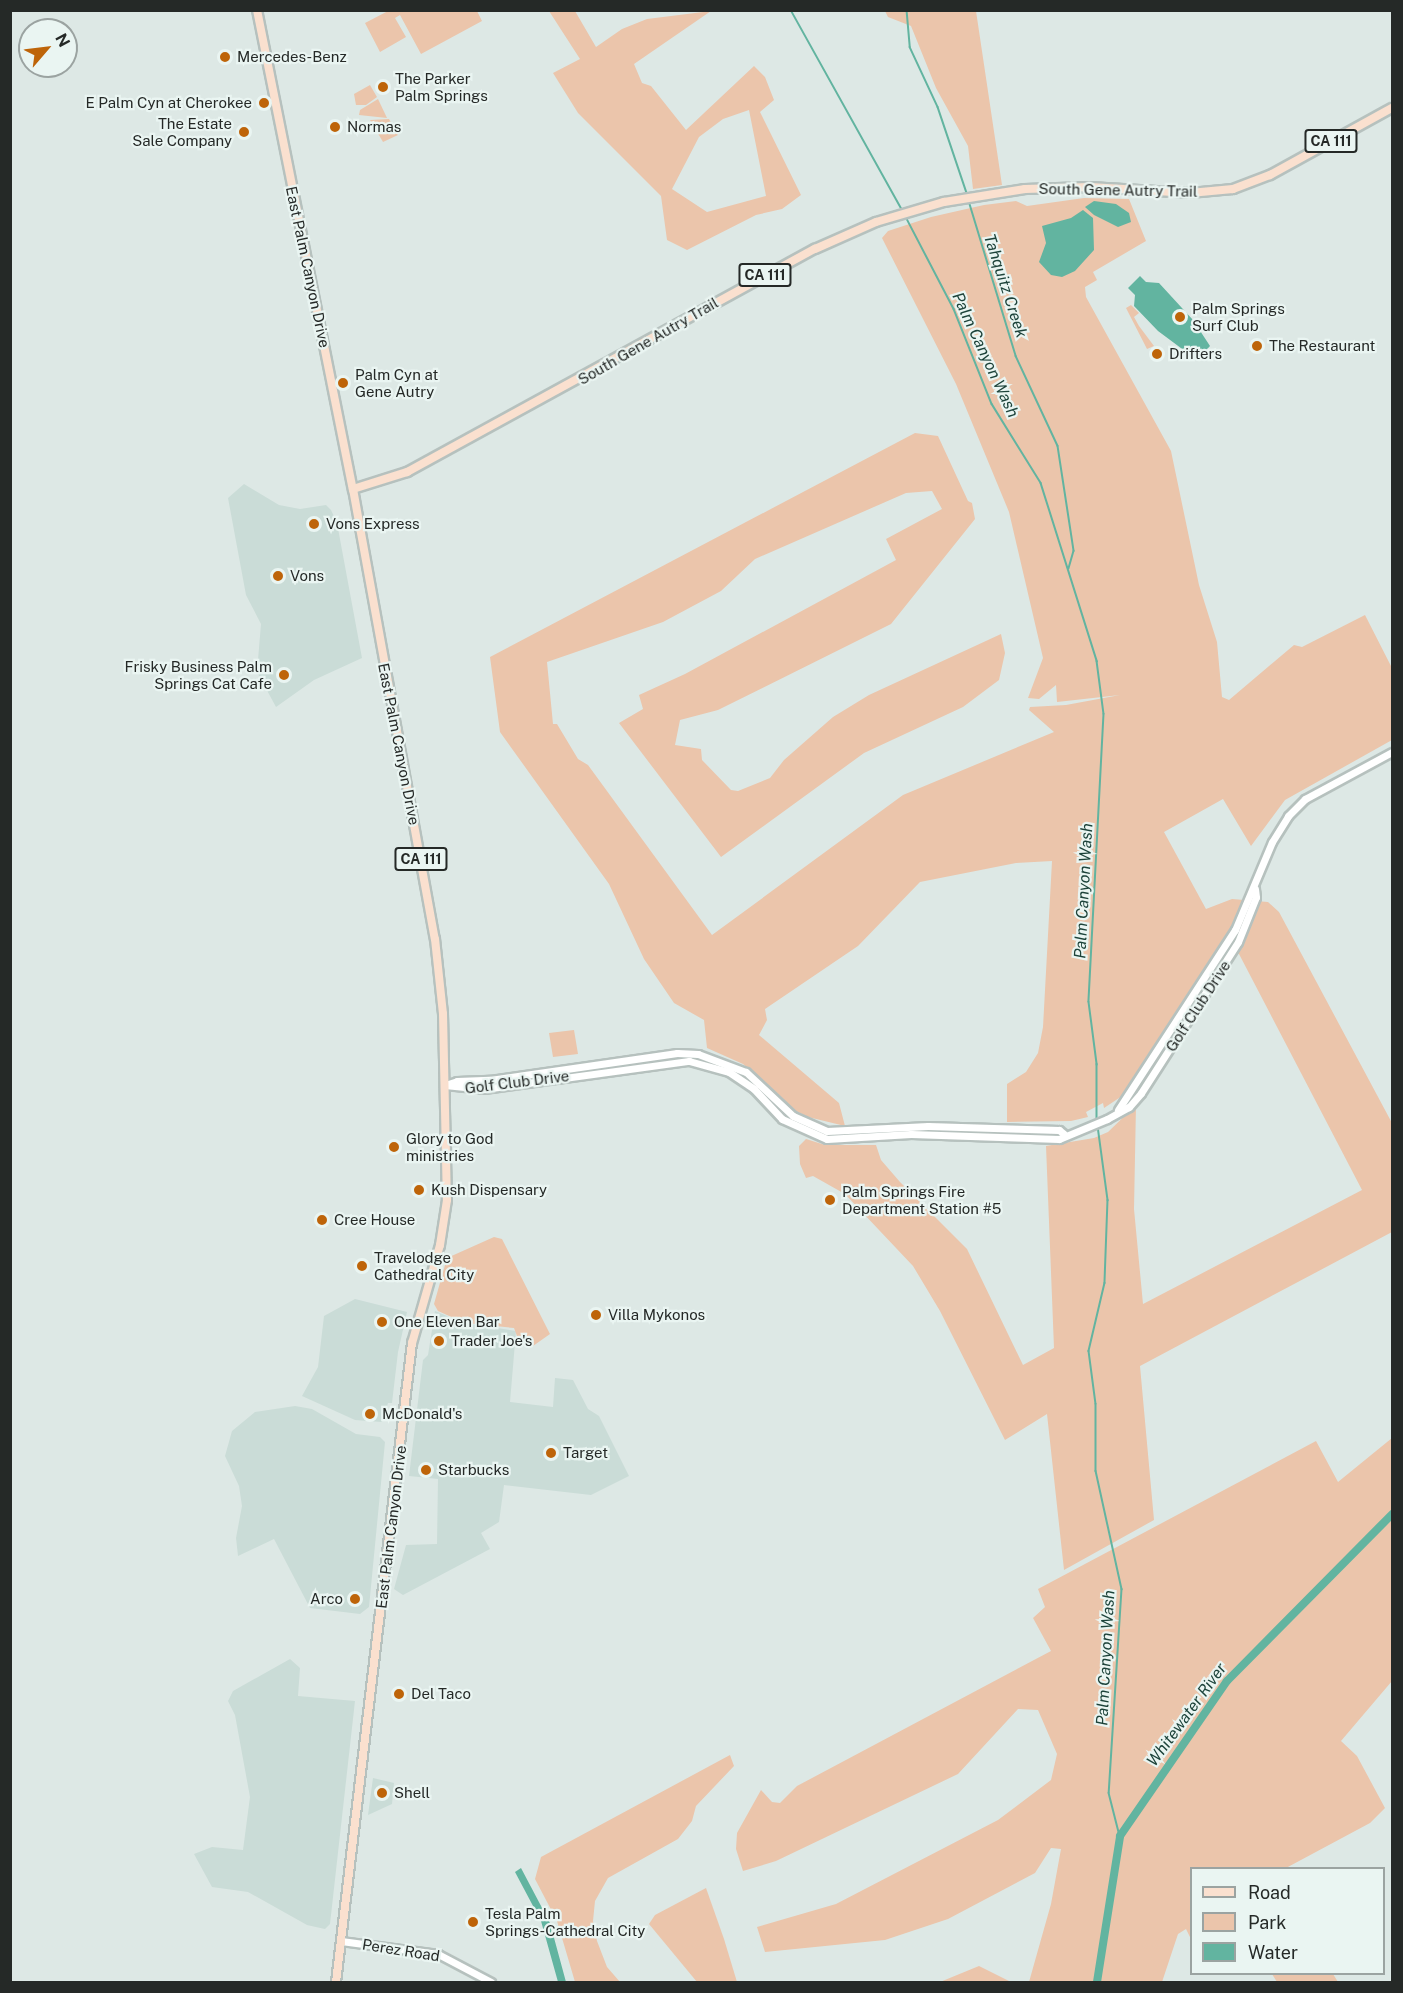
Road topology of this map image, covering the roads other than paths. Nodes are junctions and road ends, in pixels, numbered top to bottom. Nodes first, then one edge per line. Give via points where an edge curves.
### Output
1 (257, 10) edge
2 (1392, 108) edge
3 (353, 489) junction
4 (1392, 752) edge
5 (446, 1085) junction
6 (341, 1941) junction
7 (336, 1983) edge
8 (491, 1983) edge

1 - 3 main road, East Palm Canyon Drive
2 - 3 main road, South Gene Autry Trail / CA 111 via 1270,175 1233,189 1190,193 1090,187 1004,191 922,207 876,222 815,249 407,472
3 - 5 main road, East Palm Canyon Drive / CA 111 via 435,939
4 - 5 street, Golf Club Drive via 1296,807 1280,827 1255,889 1217,961 1118,1110 1086,1129 1064,1134 1059,1130 928,1126 827,1131 793,1116 746,1072 698,1054 677,1053
5 - 6 main road, East Palm Canyon Drive / CA 111 via 447,1200 440,1245 412,1343
6 - 7 main road, East Palm Canyon Drive
6 - 8 street, Perez Road via 438,1954

